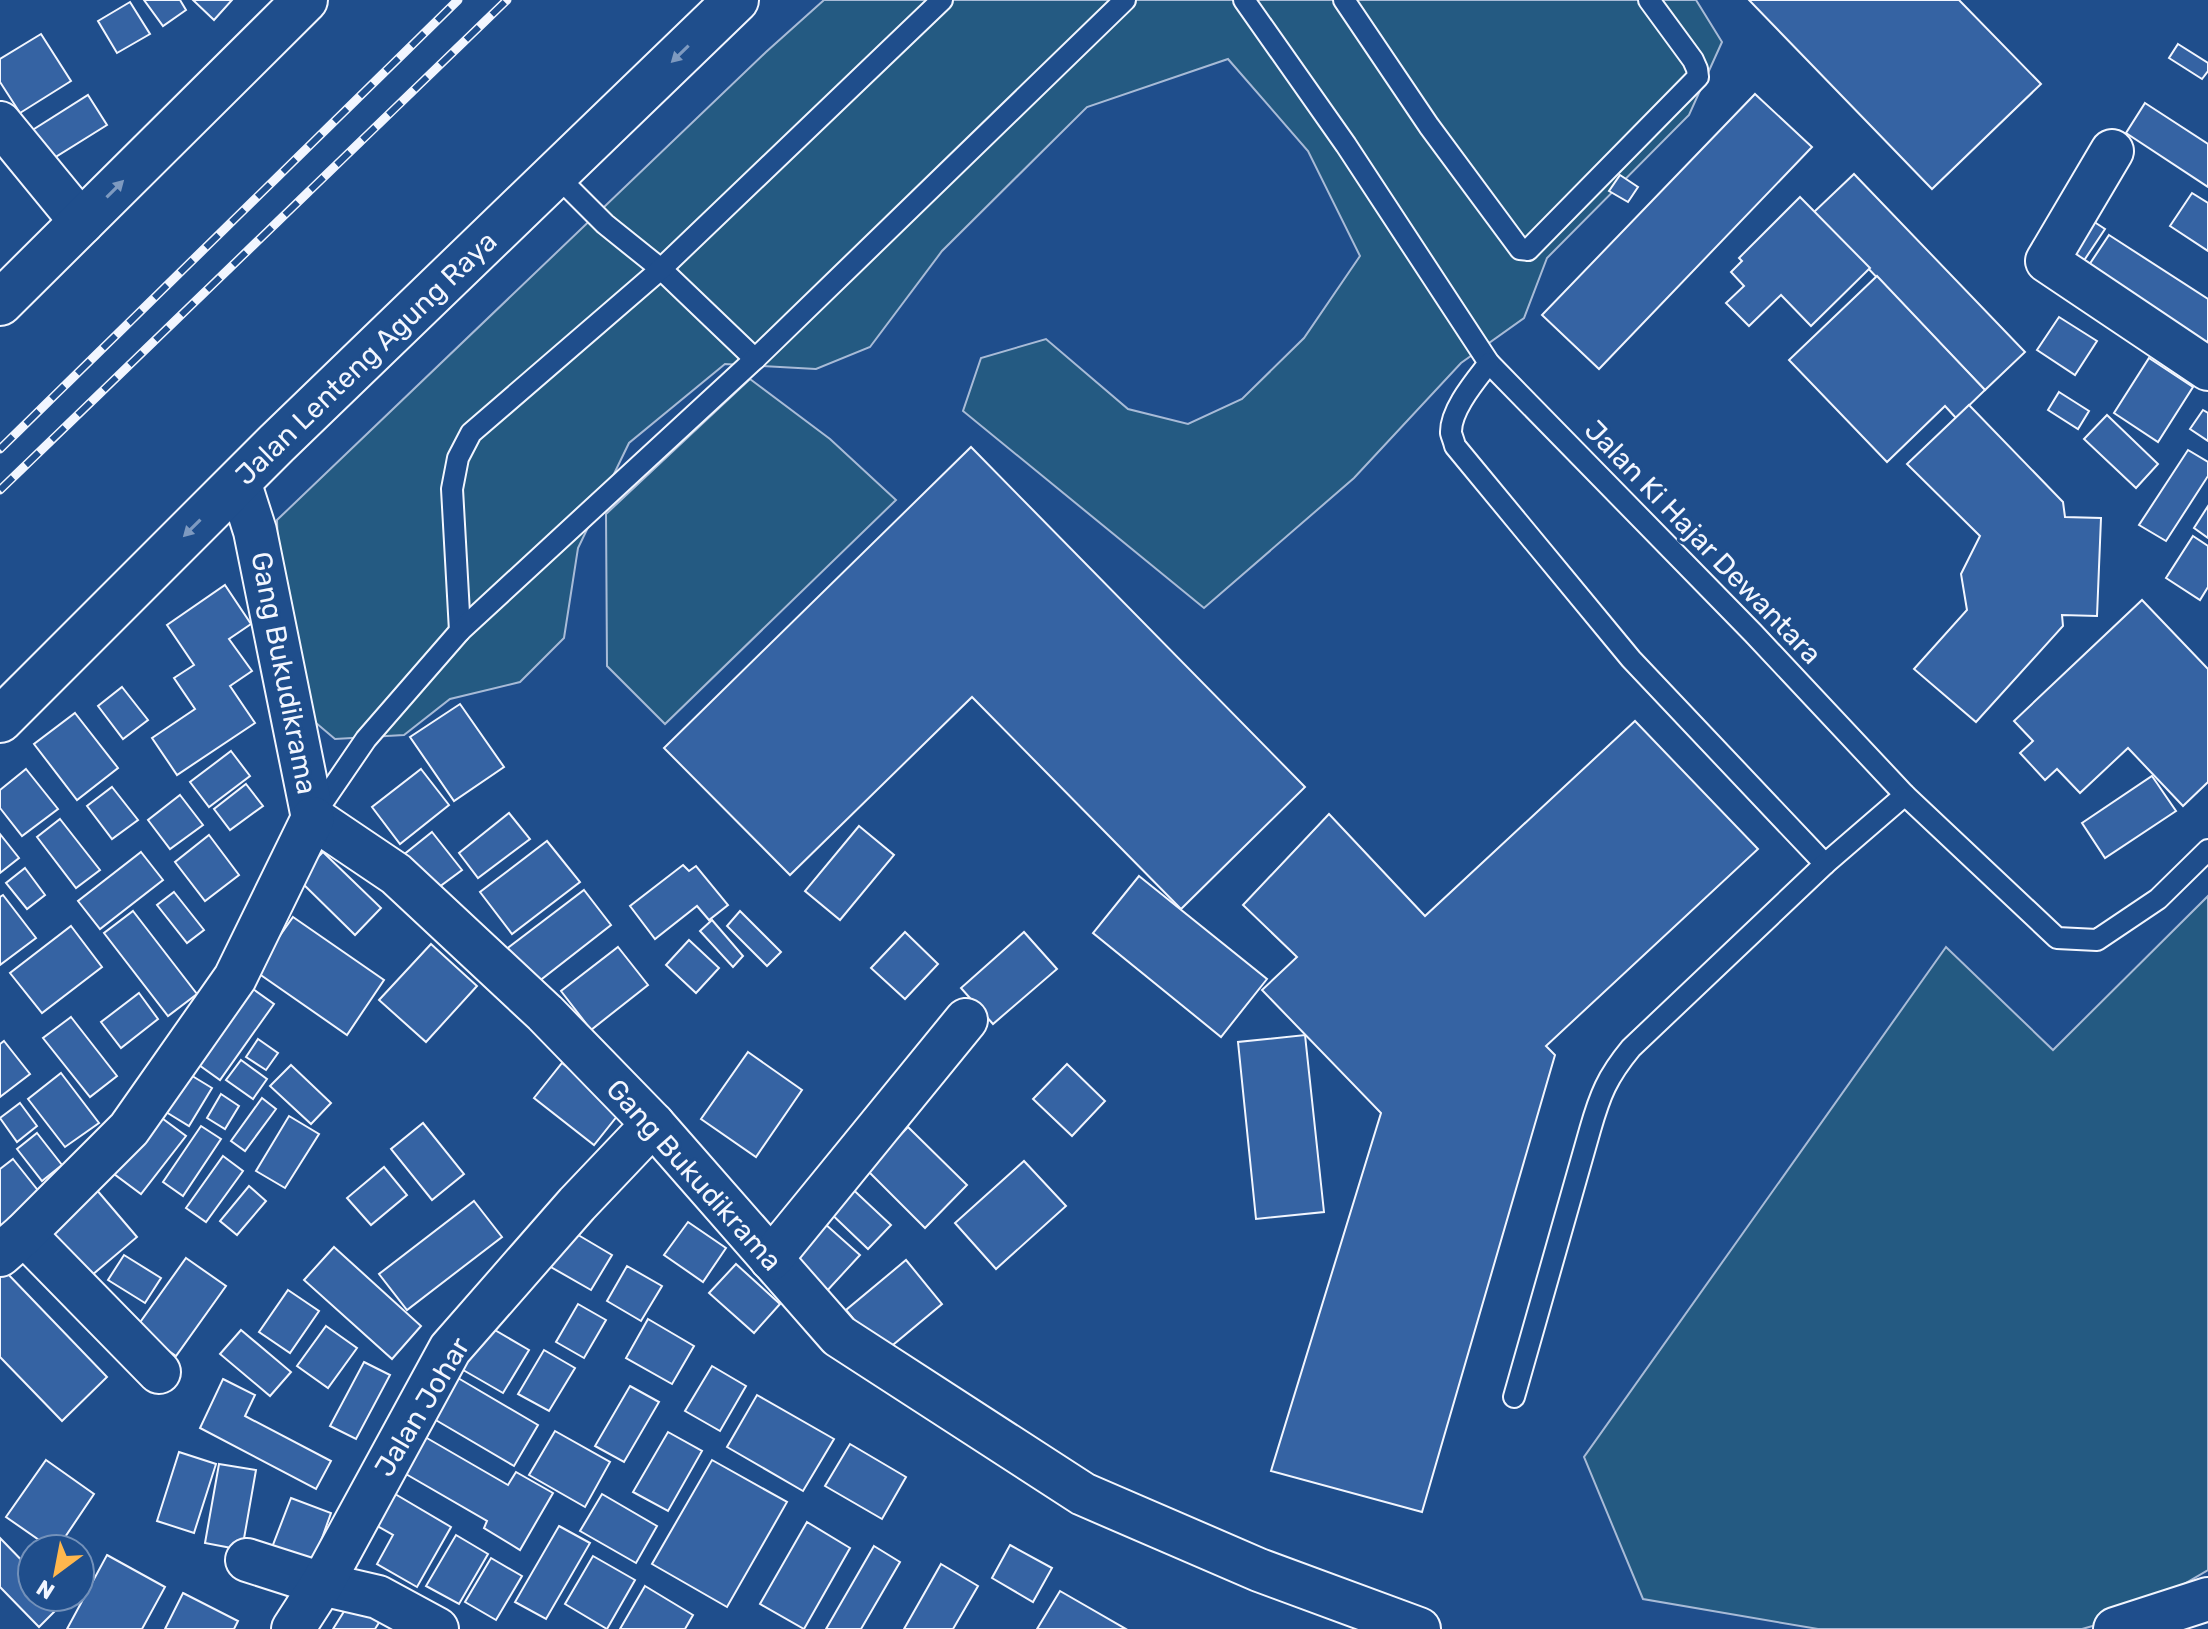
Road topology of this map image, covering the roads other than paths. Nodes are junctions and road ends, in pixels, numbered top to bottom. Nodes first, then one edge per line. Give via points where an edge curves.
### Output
1 (305, 0) edge
2 (736, 0) edge
3 (942, 0) edge
4 (1125, 0) edge
5 (1244, 0) edge
6 (1344, 0) edge
7 (1649, 0) edge
8 (0, 123) edge
9 (2112, 151) dead end
10 (555, 174) junction
11 (82, 223) junction
12 (661, 269) junction
13 (0, 303) edge
14 (755, 359) junction
15 (1489, 363) junction
16 (2208, 369) edge
17 (239, 481) junction
18 (460, 631) junction
19 (0, 720) edge
20 (1905, 795) junction
21 (313, 818) junction
22 (2208, 850) edge
23 (1825, 864) junction
24 (966, 1020) dead end
25 (653, 1124) junction
26 (12, 1244) edge
27 (771, 1259) junction
28 (159, 1372) dead end
29 (1514, 1397) dead end
30 (247, 1560) dead end
31 (322, 1584) junction
32 (2208, 1599) edge
33 (293, 1629) edge
34 (437, 1629) edge
35 (1419, 1629) edge
36 (2115, 1629) edge

11 -> 1 main road
2 -> 10 main road, Jalan Lenteng Agung Raya
3 - 12 lane
4 - 14 lane
5 - 15 lane, Jalan Ki Hajar Dewantara
6 - 7 lane via 1429,126 1520,249 1528,250 1698,77 1693,60
8 - 11 street
9 - 16 street via 2047,261
10 - 12 lane
10 - 17 main road, Jalan Lenteng Agung Raya
11 - 13 main road
12 - 14 lane
12 - 18 lane via 471,433 458,458 452,489
14 - 18 lane
15 - 20 lane, Jalan Ki Hajar Dewantara
15 - 23 lane via 1453,420 1455,446 1631,659
17 -> 19 main road, Jalan Lenteng Agung Raya
17 - 21 street, Gang Bukudikrama via 255,531
18 - 21 lane via 366,739
20 - 22 lane, Jalan Ki Hajar Dewantara via 2057,938 2097,940 2158,899
20 - 23 lane
21 - 25 street, Gang Bukudikrama via 396,874 545,1013
21 - 26 street via 235,978 129,1129
23 - 29 lane via 1613,1070 1590,1130
24 - 27 street
25 - 27 street, Gang Bukudikrama
25 - 31 street, Jalan Johar via 450,1349
26 - 28 street
27 - 35 street, Gang Bukudikrama via 839,1336 1083,1494 1259,1570
30 - 31 street
31 - 33 street, Jalan Johar
31 - 34 street via 378,1597
32 - 36 street

